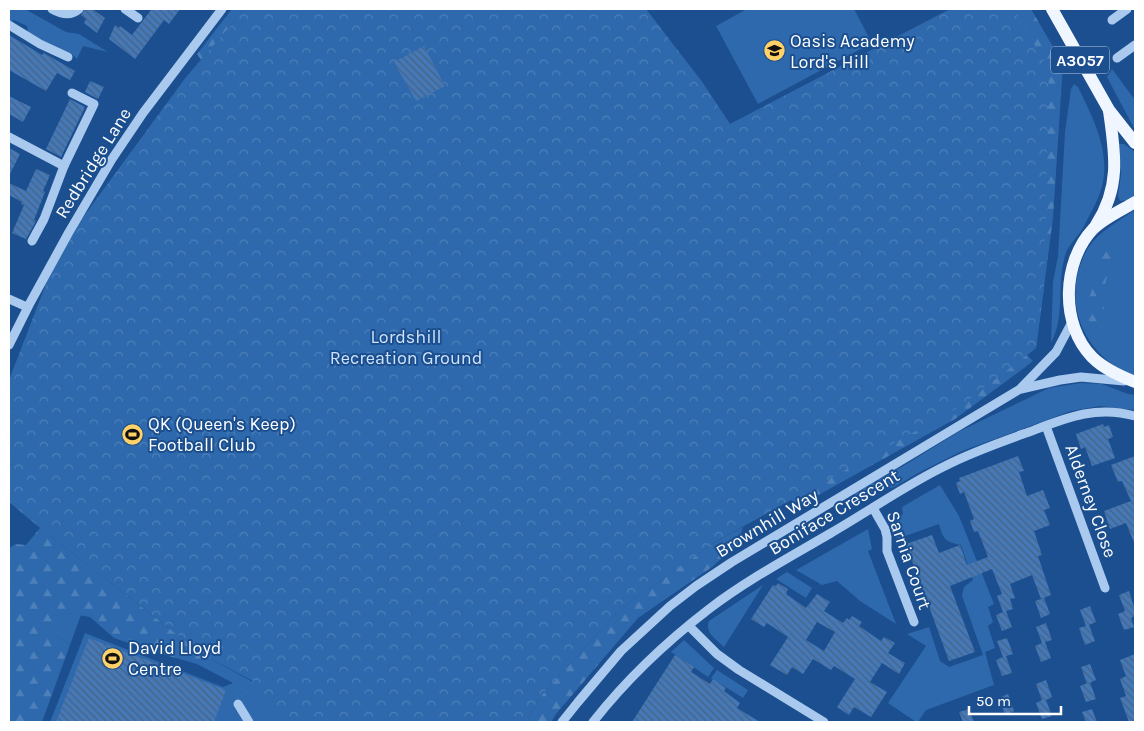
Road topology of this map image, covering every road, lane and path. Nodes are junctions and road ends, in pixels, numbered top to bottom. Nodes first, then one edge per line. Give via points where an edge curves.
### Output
1 (52, 9) edge
2 (80, 9) edge
3 (125, 9) edge
4 (222, 9) edge
5 (1052, 9) edge
6 (1127, 9) edge
7 (138, 18) dead end
8 (1112, 20) dead end
9 (9, 26) edge
10 (1135, 45) edge
11 (68, 57) dead end
12 (1117, 58) dead end
13 (72, 93) dead end
14 (1109, 110) junction
15 (9, 138) edge
16 (1135, 143) edge
17 (64, 166) junction
18 (1135, 202) edge
19 (1093, 229) junction
20 (32, 241) dead end
21 (9, 300) edge
22 (27, 308) junction
23 (1072, 322) junction
24 (9, 345) edge
25 (1135, 382) edge
26 (1020, 389) junction
27 (1135, 416) edge
28 (1046, 426) junction
29 (873, 508) junction
30 (1105, 588) dead end
31 (914, 622) dead end
32 (688, 626) junction
33 (238, 704) dead end
34 (249, 722) edge
35 (562, 722) edge
36 (593, 722) edge
37 (824, 722) edge

1 - 2 street via 65,14
3 - 7 street
4 - 22 street, Redbridge Lane via 132,128
5 - 14 main road, A3057
6 - 8 street
9 - 11 street
10 - 12 street
13 - 17 street via 94,104
14 - 16 main road, A3057
14 - 19 main road, A3057 via 1114,175 1104,212
15 - 17 street
17 - 20 street
18 - 19 main road
19 - 23 main road via 1076,257 1070,281
21 - 22 street
22 - 24 street, Redbridge Lane
23 - 25 main road via 1092,357 1115,374
23 - 26 street, Brownhill Way via 1056,352
25 - 26 street, Brownhill Way via 1081,377
26 - 35 street, Brownhill Way via 696,586 621,651
27 - 28 street, Boniface Crescent via 1118,412 1086,412
28 - 29 street, Boniface Crescent via 974,452 930,473
28 - 30 street, Alderney Close
29 - 31 street, Sarnia Court via 885,529 887,552
29 - 32 street, Boniface Crescent via 738,588
32 - 36 street, Boniface Crescent via 638,671
32 - 37 street via 731,664
33 - 34 street

